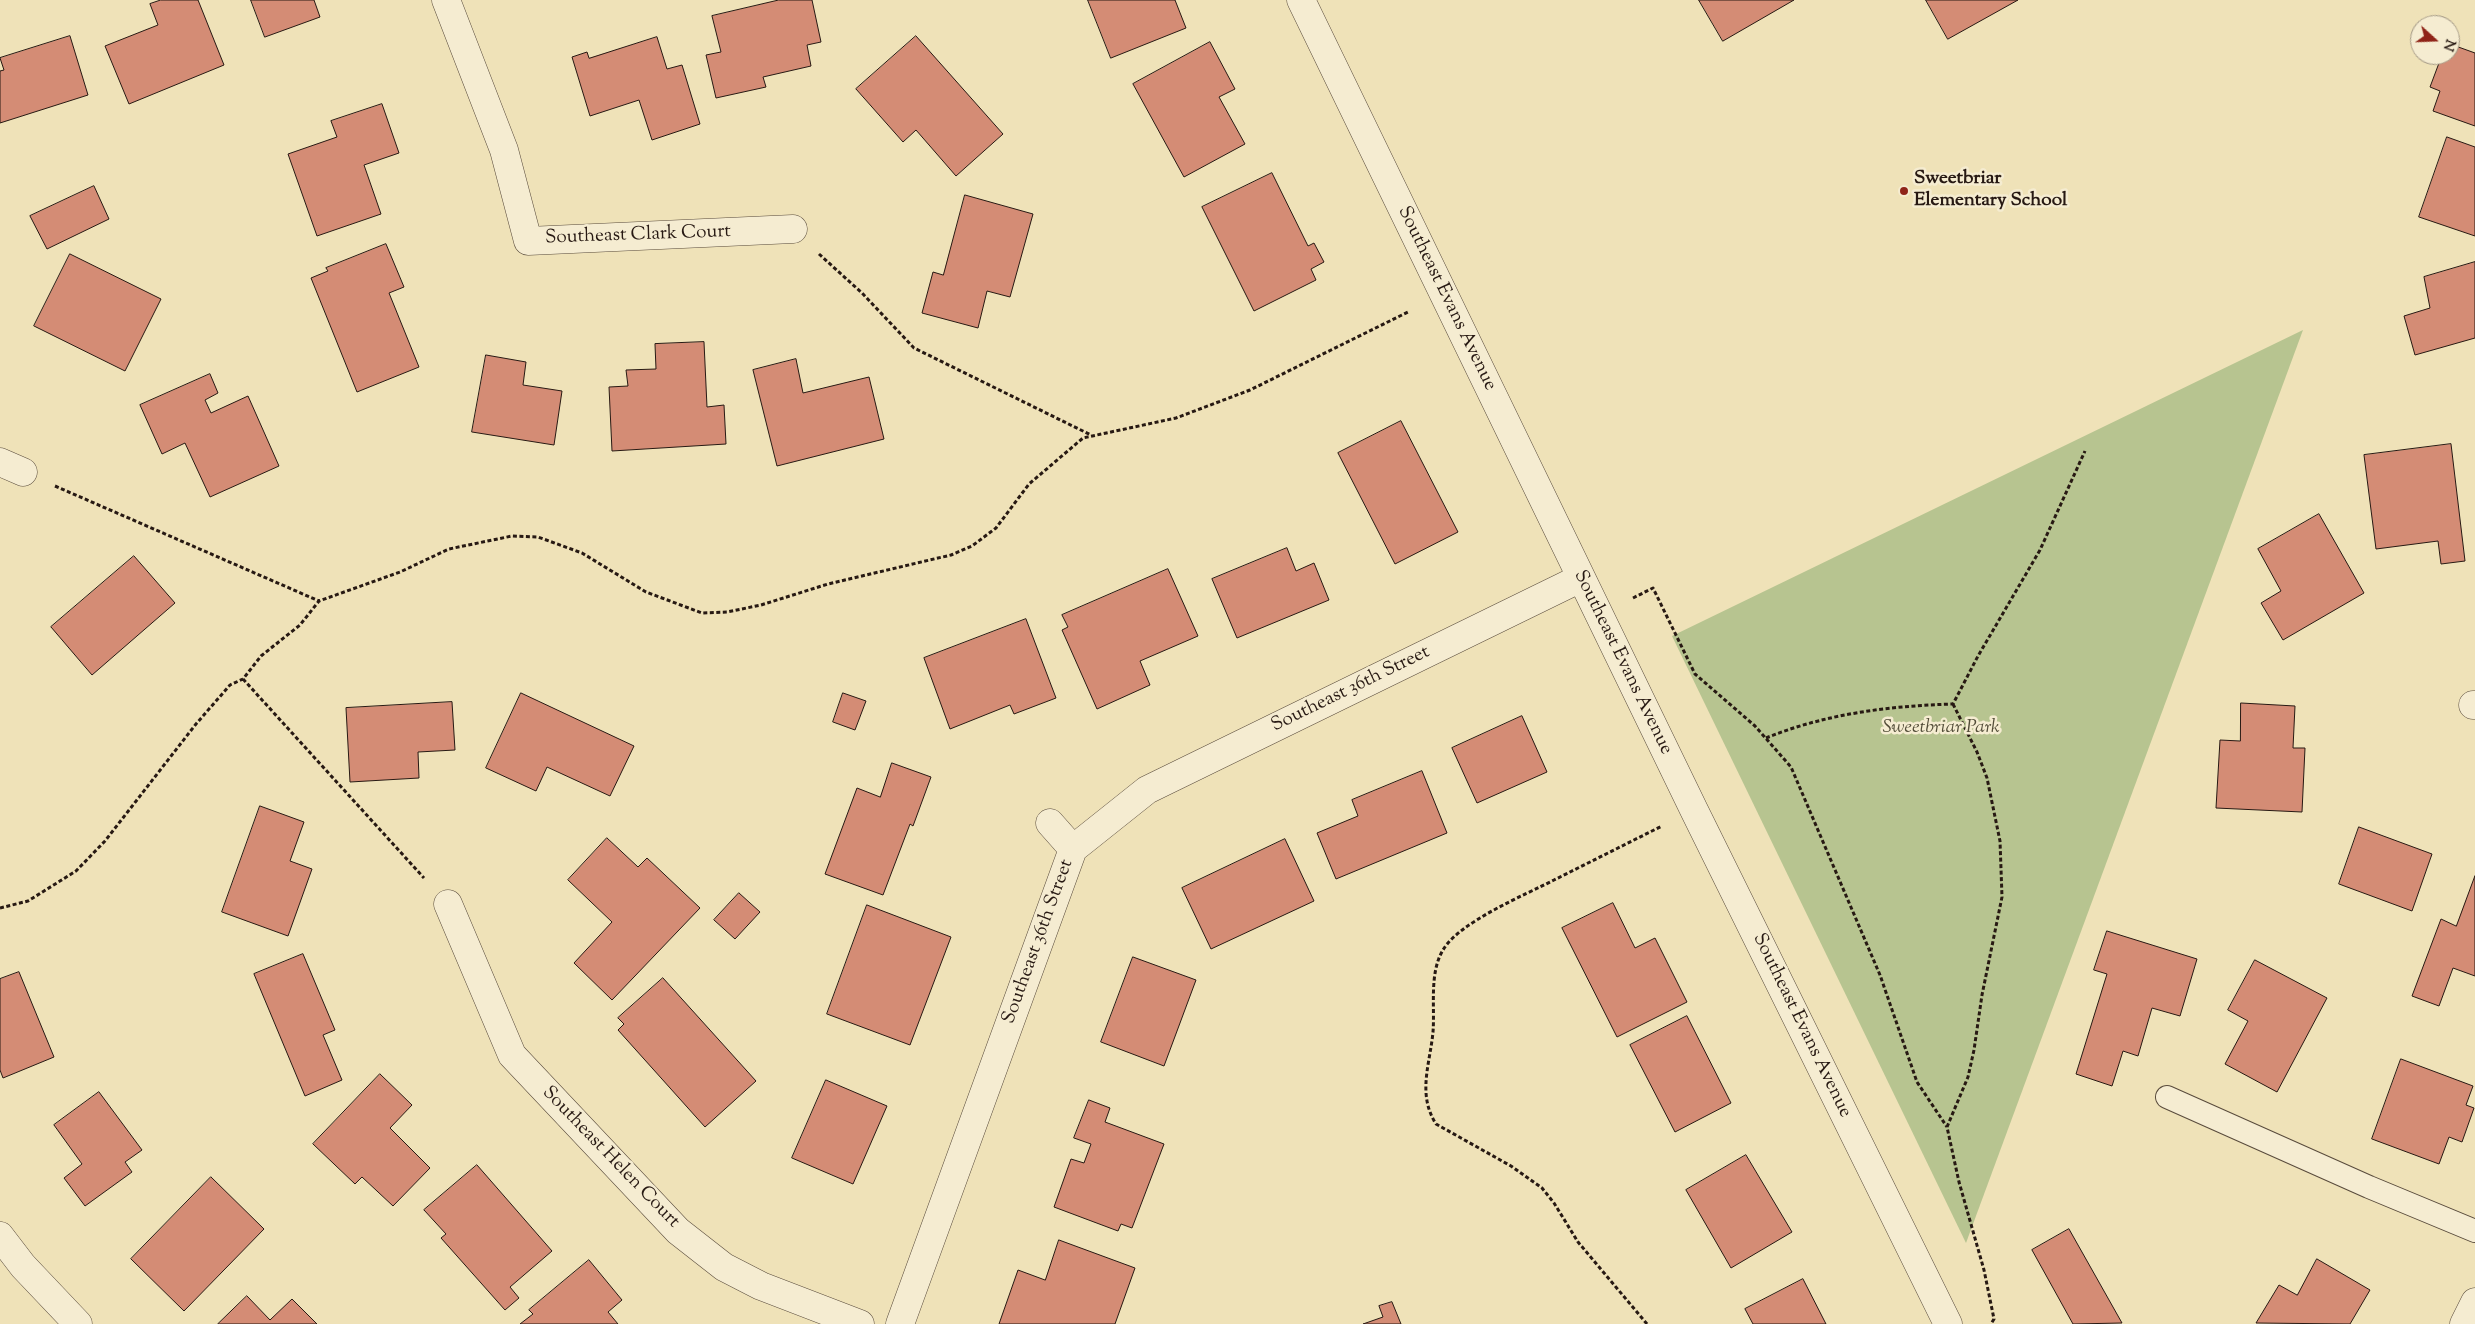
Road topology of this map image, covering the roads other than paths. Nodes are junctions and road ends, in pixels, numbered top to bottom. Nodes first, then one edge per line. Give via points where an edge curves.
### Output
1 (446, 0) edge
2 (1300, 0) edge
3 (793, 229) road end
4 (1581, 578) junction
5 (1050, 823) dead end
6 (1073, 849) junction
7 (448, 904) road end
8 (2167, 1097) dead end
9 (2475, 1230) edge
10 (0, 1236) edge
11 (2475, 1302) edge
12 (78, 1324) edge
13 (860, 1324) edge
14 (900, 1324) edge
15 (1948, 1324) edge
16 (2464, 1324) edge

1 - 3 street, Southeast Clark Court via 504,150 528,240
2 - 4 street, Southeast Evans Avenue
4 - 6 street, Southeast 36th Street via 1147,790
4 - 15 street, Southeast Evans Avenue
5 - 6 street
6 - 14 street, Southeast 36th Street
7 - 13 street, Southeast Helen Court via 512,1055 678,1231 724,1267 761,1286
8 - 9 lane via 2369,1187
10 - 12 street via 23,1266
11 - 16 street

